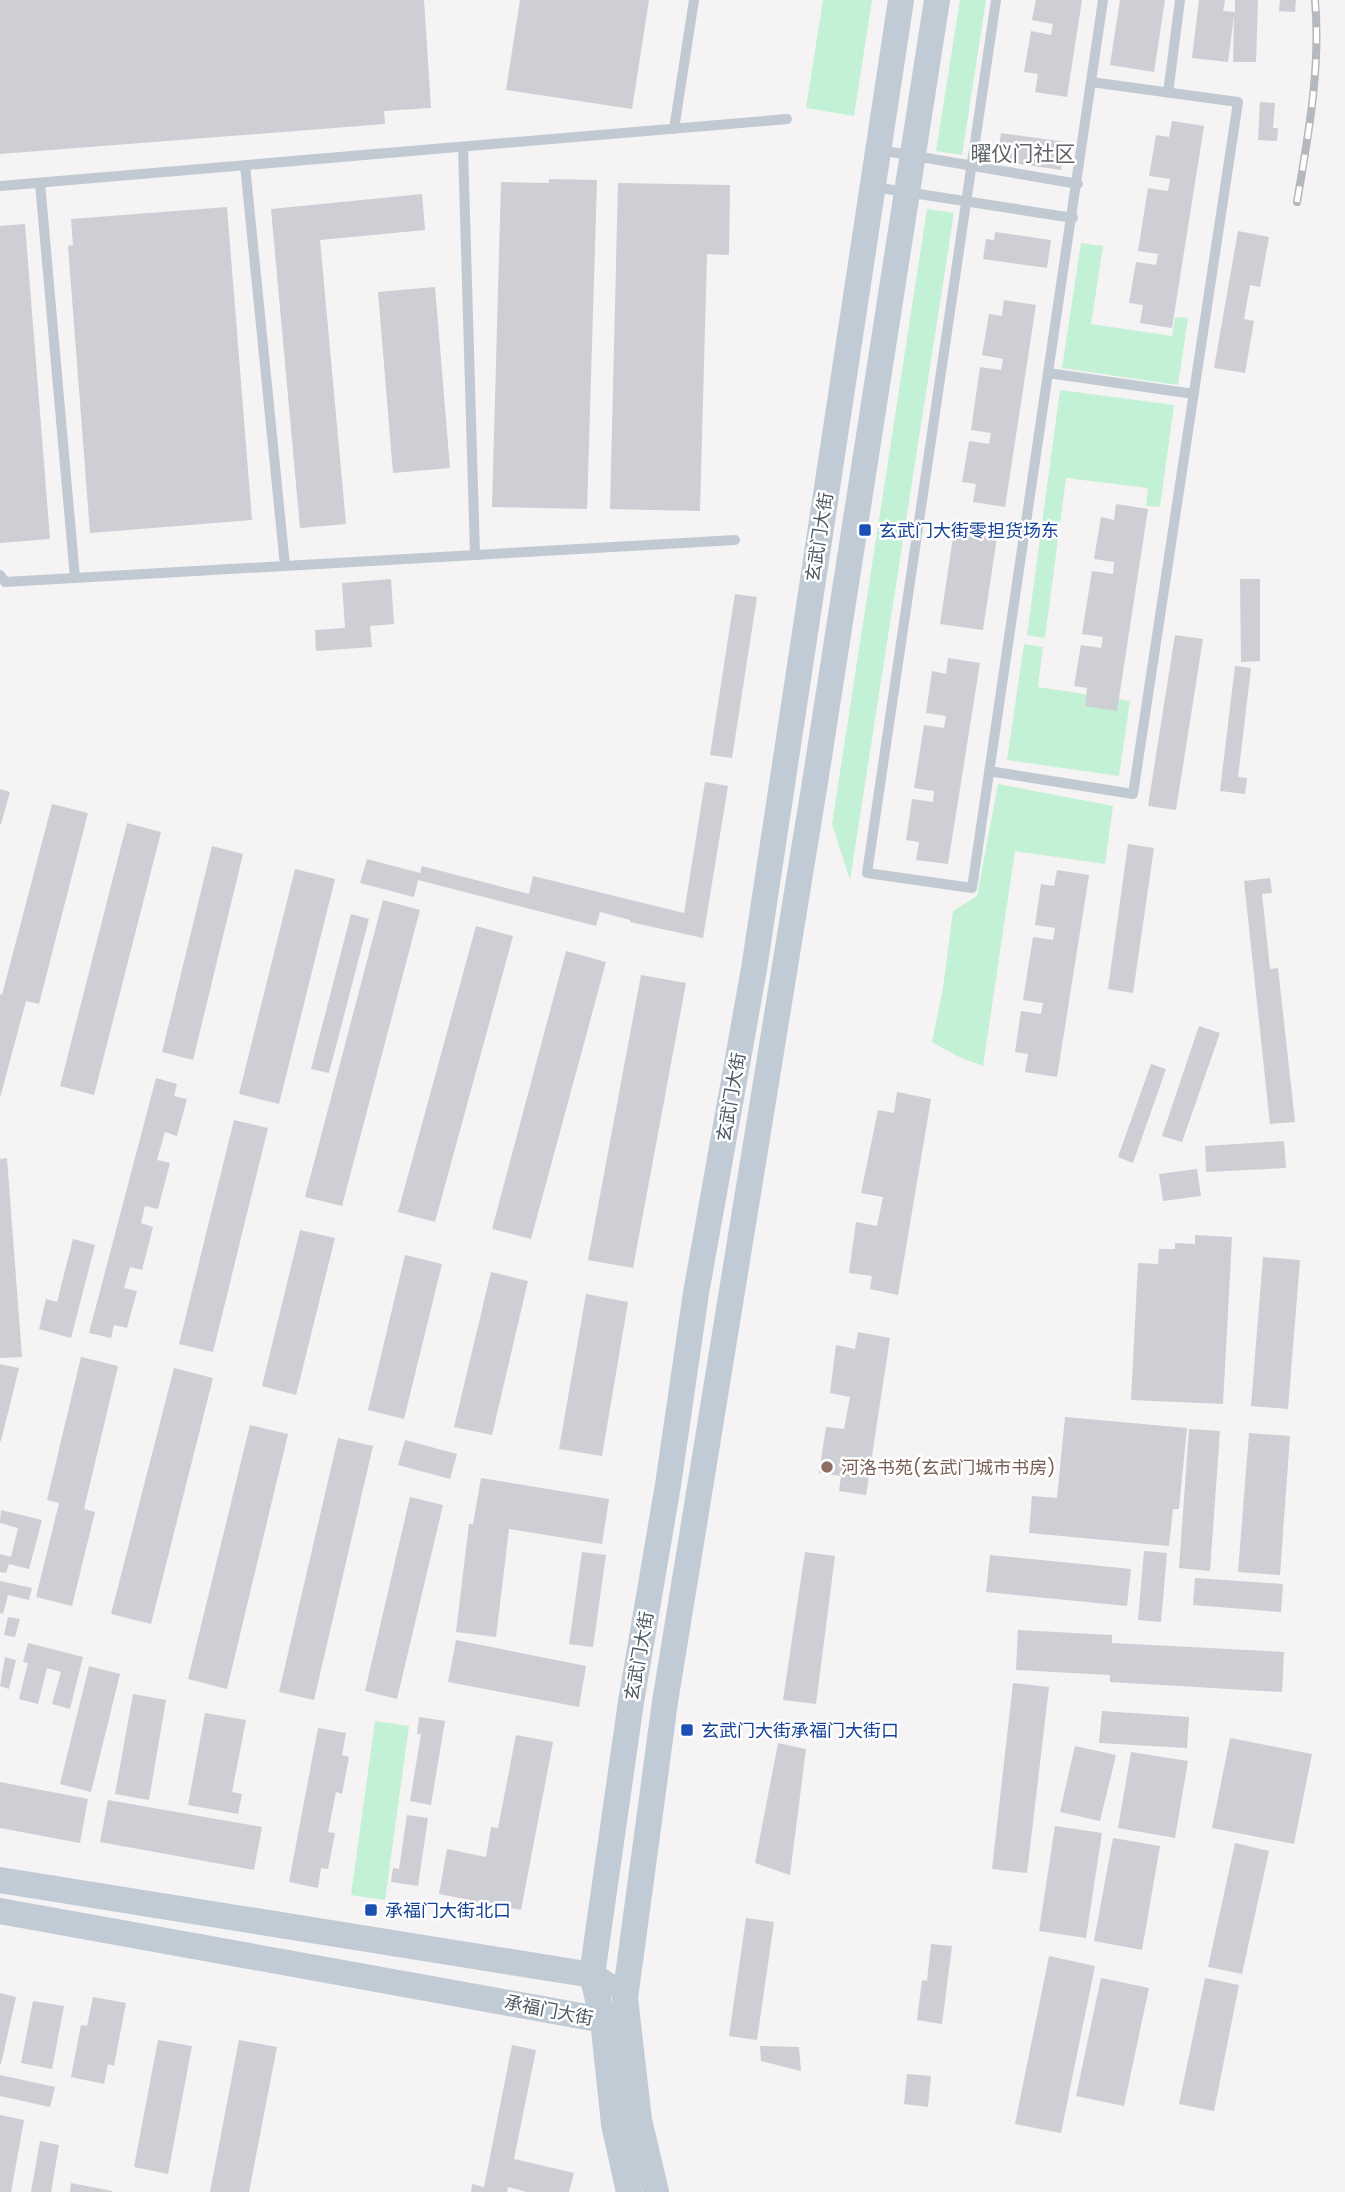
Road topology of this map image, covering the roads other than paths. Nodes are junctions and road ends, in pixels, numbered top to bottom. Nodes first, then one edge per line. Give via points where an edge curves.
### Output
1 (694, 0) edge
2 (901, 0) edge
3 (937, 0) edge
4 (996, 0) edge
5 (1103, 0) edge
6 (1180, 0) edge
7 (1091, 82) junction
8 (1168, 93) junction
9 (786, 119) dead end
10 (674, 129) junction
11 (463, 147) junction
12 (879, 149) junction
13 (912, 156) junction
14 (245, 165) junction
15 (972, 166) junction
16 (40, 183) junction
17 (1077, 184) junction
18 (0, 186) edge
19 (873, 187) junction
20 (907, 191) junction
21 (967, 201) junction
22 (1072, 218) junction
23 (1048, 373) junction
24 (1194, 394) junction
25 (735, 540) dead end
26 (475, 555) junction
27 (285, 566) junction
28 (0, 575) edge
29 (75, 578) junction
30 (989, 771) junction
31 (0, 1881) edge
32 (0, 1911) edge
33 (592, 1975) junction
34 (625, 1998) junction
35 (603, 2020) junction
36 (629, 2192) edge
37 (656, 2192) edge

1 - 10 lane
2 - 12 main road, 玄武门大街
3 - 13 main road, 玄武门大街
4 - 15 lane
5 - 7 lane
6 - 8 lane
7 - 8 lane
7 - 17 lane
8 - 24 lane via 1238,102
9 - 10 lane
10 - 11 lane
11 - 14 lane
11 - 26 lane
12 - 13 lane
12 - 19 main road, 玄武门大街
13 - 15 lane
13 - 20 main road, 玄武门大街
14 - 16 lane
14 - 27 lane
15 - 17 lane
15 - 21 lane
16 - 18 lane
16 - 29 lane
17 - 22 lane
19 - 20 lane
19 - 33 main road, 玄武门大街 via 754,969 696,1293
20 - 21 lane
20 - 34 main road, 玄武门大街 via 665,1702
21 - 22 lane
21 - 30 lane via 867,873 972,888
22 - 23 lane
23 - 24 lane
23 - 30 lane
24 - 30 lane via 1133,794
25 - 26 lane
26 - 27 lane
27 - 29 lane
28 - 29 lane via 5,582
31 - 33 main road, 承福门大街
32 - 35 main road, 承福门大街
33 - 34 main road, 承福门大街
33 - 35 main road, 玄武门大街
34 - 35 main road, 承福门大街
34 - 37 main road, 玄武门大街 via 639,2120
35 - 36 main road, 玄武门大街 via 614,2124

